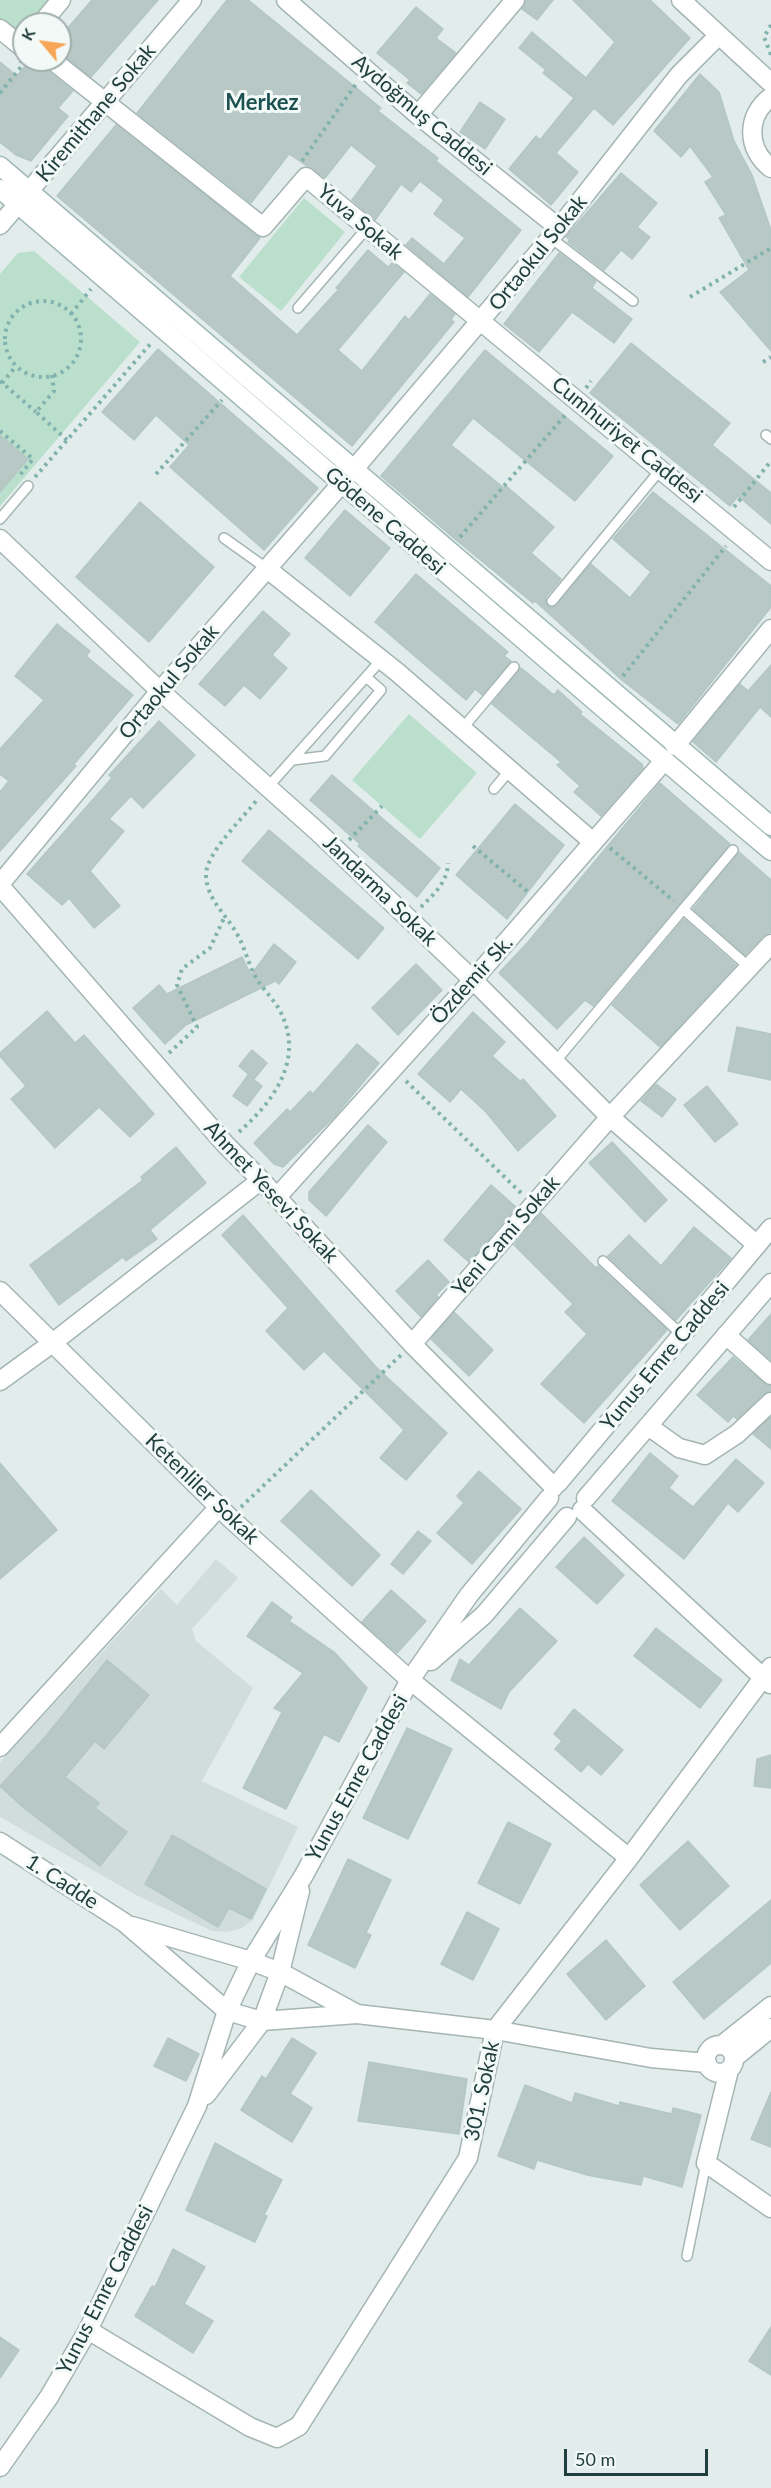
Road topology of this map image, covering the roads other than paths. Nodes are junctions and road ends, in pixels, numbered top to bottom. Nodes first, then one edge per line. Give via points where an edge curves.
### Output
1 (61, 0) edge
2 (192, 0) edge
3 (286, 0) edge
4 (515, 0) edge
5 (681, 0) edge
6 (51, 12) edge
7 (719, 35) junction
8 (67, 72) edge
9 (771, 83) edge
10 (771, 96) edge
11 (105, 103) junction
12 (418, 114) junction
13 (0, 166) edge
14 (771, 168) edge
15 (0, 189) edge
16 (24, 198) junction
17 (0, 225) edge
18 (367, 228) junction
19 (555, 233) junction
20 (633, 301) dead end
21 (298, 308) dead end
22 (482, 322) junction
23 (661, 470) junction
24 (348, 476) junction
25 (28, 486) road end
26 (0, 519) edge
27 (224, 538) dead end
28 (0, 539) edge
29 (771, 561) edge
30 (266, 568) junction
31 (552, 601) dead end
32 (771, 629) edge
33 (382, 659) junction
34 (514, 668) dead end
35 (366, 677) junction
36 (160, 691) junction
37 (462, 729) junction
38 (675, 746) junction
39 (293, 760) junction
40 (664, 760) junction
41 (510, 770) junction
42 (268, 787) junction
43 (494, 789) dead end
44 (771, 826) edge
45 (595, 840) junction
46 (733, 850) dead end
47 (771, 851) edge
48 (0, 885) edge
49 (683, 909) junction
50 (771, 945) edge
51 (749, 968) junction
52 (473, 980) junction
53 (555, 1062) junction
54 (610, 1118) junction
55 (261, 1180) junction
56 (277, 1197) junction
57 (771, 1228) edge
58 (757, 1245) junction
59 (603, 1261) dead end
60 (771, 1282) edge
61 (0, 1291) edge
62 (682, 1335) junction
63 (726, 1335) junction
64 (51, 1344) junction
65 (412, 1344) junction
66 (771, 1375) edge
67 (0, 1381) edge
68 (771, 1402) edge
69 (648, 1426) junction
70 (554, 1490) junction
71 (578, 1508) junction
72 (225, 1512) junction
73 (768, 1676) edge
74 (410, 1680) junction
75 (0, 1747) edge
76 (0, 1842) edge
77 (629, 1858) junction
78 (304, 1875) junction
79 (124, 1923) junction
80 (251, 1961) junction
81 (280, 1972) junction
82 (771, 2006) edge
83 (227, 2011) junction
84 (357, 2014) junction
85 (262, 2021) junction
86 (771, 2028) edge
87 (495, 2030) junction
88 (719, 2059) junction
89 (197, 2106) junction
90 (706, 2163) junction
91 (771, 2208) edge
92 (687, 2256) dead end
93 (88, 2330) junction
94 (0, 2467) edge

1 - 6 street
2 - 11 street, Kiremithane Sokak
3 - 12 street, Aydoğmuş Caddesi
4 - 12 street
5 - 7 street
7 - 9 street
7 - 19 street, Ortaokul Sokak via 679,75
8 - 11 street
10 - 14 street via 752,121 751,136 755,150
11 - 16 street, Kiremithane Sokak
11 - 18 street, Yuva Sokak via 263,227 306,177
12 - 19 street, Aydoğmuş Caddesi
13 - 16 street, Gödene Caddesi
15 - 16 street, Gödene Caddesi
16 - 17 street, Kiremithane Sokak
16 - 24 street, Gödene Caddesi
16 - 24 street, Gödene Caddesi via 102,276 233,388
18 - 21 lane
18 - 22 street, Yuva Sokak
19 - 20 lane
19 - 22 street, Ortaokul Sokak
22 - 23 street, Cumhuriyet Caddesi
22 - 24 street, Ortaokul Sokak
23 - 29 street, Cumhuriyet Caddesi
23 - 31 lane
24 - 30 street, Ortaokul Sokak
24 - 38 street, Gödene Caddesi via 448,551
24 - 40 street, Gödene Caddesi
25 - 26 lane
27 - 30 lane
28 - 36 street, Jandarma Sokak
30 - 33 street
30 - 36 street, Ortaokul Sokak
32 - 38 street
33 - 35 lane
33 - 37 street
34 - 37 lane
35 - 39 lane
35 - 39 lane via 381,690 325,756
36 - 42 street, Jandarma Sokak
36 - 48 street, Ortaokul Sokak
37 - 41 street
38 - 44 street, Gödene Caddesi
39 - 42 lane
40 - 45 street, Özdemir Sk.
40 - 47 street, Gödene Caddesi
41 - 43 lane
41 - 45 street
42 - 52 street, Jandarma Sokak
45 - 52 street, Özdemir Sk.
46 - 49 lane
48 - 55 street, Ahmet Yesevi Sokak via 155,1066
49 - 51 lane
49 - 53 lane
50 - 51 street, Yeni Cami Sokak
51 - 54 street, Yeni Cami Sokak
52 - 53 street, Jandarma Sokak
52 - 56 street, Özdemir Sk.
53 - 54 street, Jandarma Sokak
54 - 58 street, Jandarma Sokak
54 - 65 street, Yeni Cami Sokak
55 - 56 street, Ahmet Yesevi Sokak
55 - 64 street
56 - 65 street, Ahmet Yesevi Sokak
57 - 58 street, Yunus Emre Caddesi
58 - 62 street, Yunus Emre Caddesi
59 - 62 lane
60 - 63 street, Yunus Emre Caddesi
61 - 64 street, Ketenliler Sokak
62 - 70 street, Yunus Emre Caddesi
63 - 66 street
63 - 69 street, Yunus Emre Caddesi
64 - 67 street
64 - 72 street, Ketenliler Sokak
65 - 70 street, Ahmet Yesevi Sokak
68 - 69 street via 737,1434 705,1455 679,1448
69 - 71 street, Yunus Emre Caddesi
70 - 71 street, Ahmet Yesevi Sokak via 552,1509
70 - 71 street via 571,1481 576,1483 585,1492
70 - 74 street, Yunus Emre Caddesi via 469,1595
71 - 73 street
71 - 74 street, Yunus Emre Caddesi via 484,1615
72 - 74 street, Ketenliler Sokak
72 - 75 street
73 - 77 street, 301. Sokak
74 - 77 street, Ketenliler Sokak
74 - 78 street, Yunus Emre Caddesi
76 - 79 street, 1. Cadde
77 - 87 street, 301. Sokak
78 - 80 street, Yunus Emre Caddesi
78 - 81 street, Yunus Emre Caddesi
79 - 80 street, 1. Cadde
79 - 83 street, 1. Cadde
80 - 81 street, 1. Cadde
80 - 83 street, Yunus Emre Caddesi
81 - 84 street, 1. Cadde
81 - 85 street, Yunus Emre Caddesi
82 - 88 street
83 - 85 street
83 - 89 street, Yunus Emre Caddesi
84 - 85 street
84 - 87 street
85 - 89 street, Yunus Emre Caddesi
86 - 88 street
87 - 88 street via 651,2058
87 - 93 street, 301. Sokak via 468,2158 299,2426 277,2438 250,2427
88 - 90 street via 719,2101
89 - 93 street, Yunus Emre Caddesi
90 - 91 street
90 - 92 lane
93 - 94 street, Yunus Emre Caddesi via 49,2397

